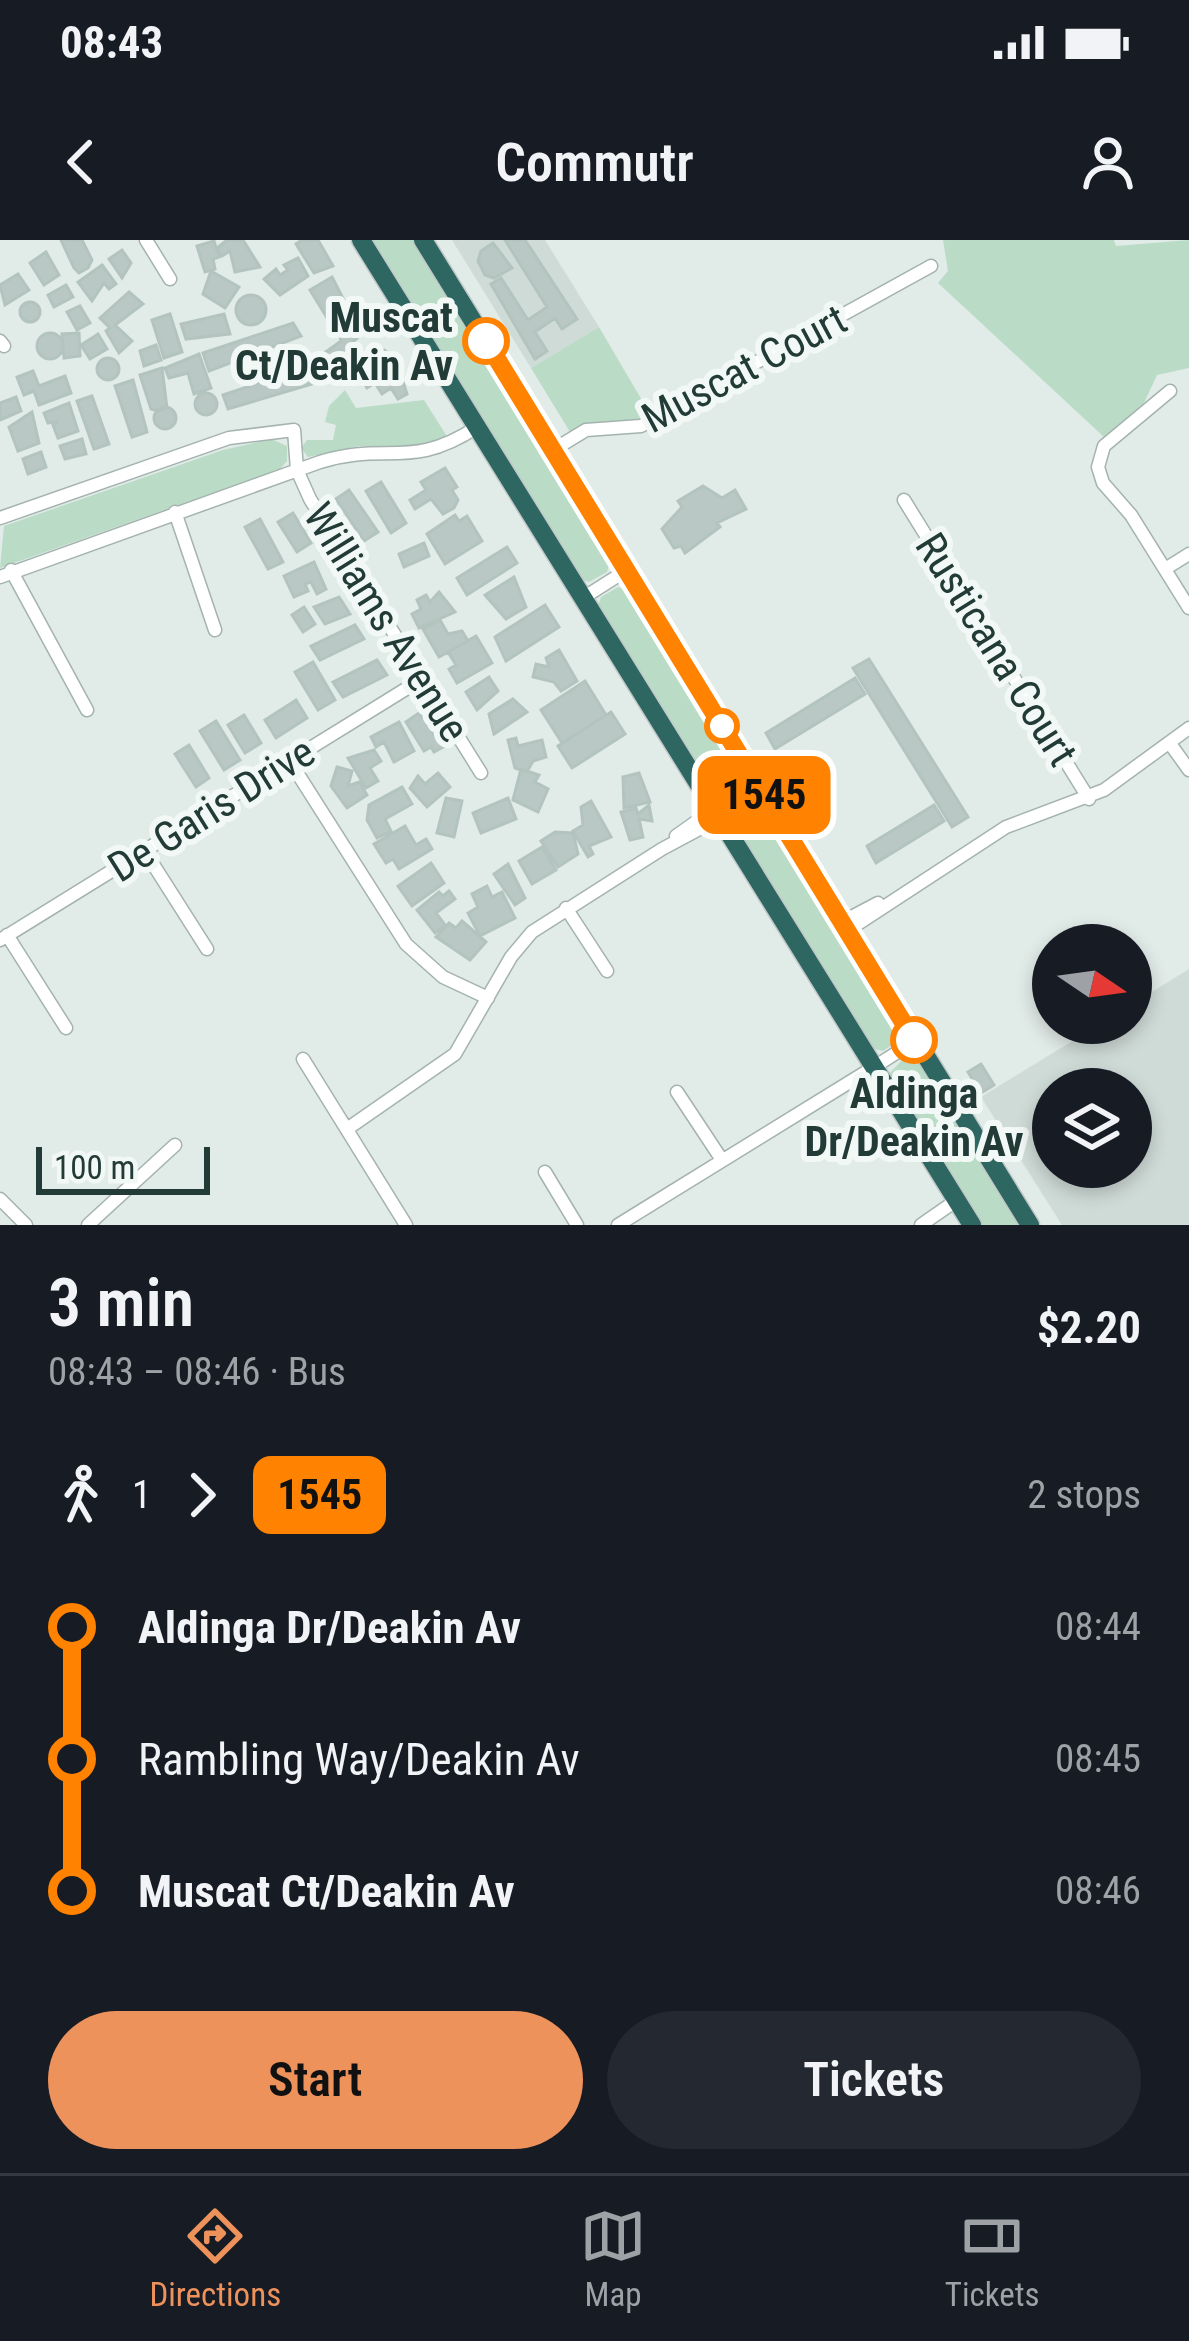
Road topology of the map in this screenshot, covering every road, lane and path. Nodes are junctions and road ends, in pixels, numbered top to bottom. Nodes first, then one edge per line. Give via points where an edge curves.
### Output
1 (146, 240) edge
2 (361, 240) edge
3 (423, 240) edge
4 (931, 266) dead end
5 (170, 279) dead end
6 (1170, 391) dead end
7 (477, 427) junction
8 (554, 450) junction
9 (297, 470) junction
10 (904, 500) dead end
11 (175, 512) junction
12 (0, 518) edge
13 (1189, 554) edge
14 (1165, 569) junction
15 (627, 570) junction
16 (5, 573) edge
17 (584, 598) junction
18 (1189, 608) edge
19 (215, 629) dead end
20 (422, 679) junction
21 (87, 710) dead end
22 (1189, 728) edge
23 (1171, 746) junction
24 (289, 760) junction
25 (1189, 770) edge
26 (481, 773) dead end
27 (1089, 799) junction
28 (717, 814) junction
29 (143, 850) junction
30 (566, 908) junction
31 (845, 927) junction
32 (4, 938) edge
33 (206, 949) dead end
34 (607, 971) dead end
35 (488, 998) junction
36 (66, 1028) dead end
37 (915, 1041) junction
38 (303, 1059) dead end
39 (874, 1066) junction
40 (677, 1092) dead end
41 (347, 1129) junction
42 (175, 1145) dead end
43 (722, 1160) junction
44 (544, 1172) dead end
45 (957, 1200) junction
46 (3, 1208) edge
47 (26, 1225) edge
48 (88, 1225) edge
49 (406, 1225) edge
50 (578, 1225) edge
51 (618, 1225) edge
52 (921, 1225) edge
53 (972, 1225) edge
54 (1030, 1225) edge

1 - 5 street
2 - 7 highway
3 - 8 highway
4 - 8 street, Muscat Court via 641,426 586,430
6 - 14 street via 1098,460 1102,483
7 - 9 street via 437,451 352,454
7 - 17 highway
8 - 15 highway
9 - 11 street
9 - 12 street, Williams Avenue via 294,430 254,432
9 - 20 street, Williams Avenue
10 - 27 street, Rusticana Court
11 - 16 street
11 - 19 street
13 - 14 street
14 - 18 street
15 - 17 street
15 - 31 highway
16 - 21 street
17 - 28 highway
20 - 24 street, De Garis Drive
20 - 26 street, Williams Avenue
22 - 23 street
23 - 25 street
23 - 27 street
24 - 29 street, De Garis Drive
24 - 35 street via 406,944 443,977
27 - 31 street via 1006,827
28 - 30 street
28 - 39 highway
29 - 32 street, De Garis Drive
29 - 33 street
30 - 34 street
30 - 35 street via 521,944
31 - 37 highway
32 - 36 street
35 - 41 street via 443,1066
37 - 39 street
37 - 54 highway
38 - 41 street
39 - 43 street
39 - 45 highway
40 - 43 street
41 - 49 street
42 - 48 street
43 - 51 street
44 - 50 street
45 - 52 street
45 - 53 highway
46 - 47 street

